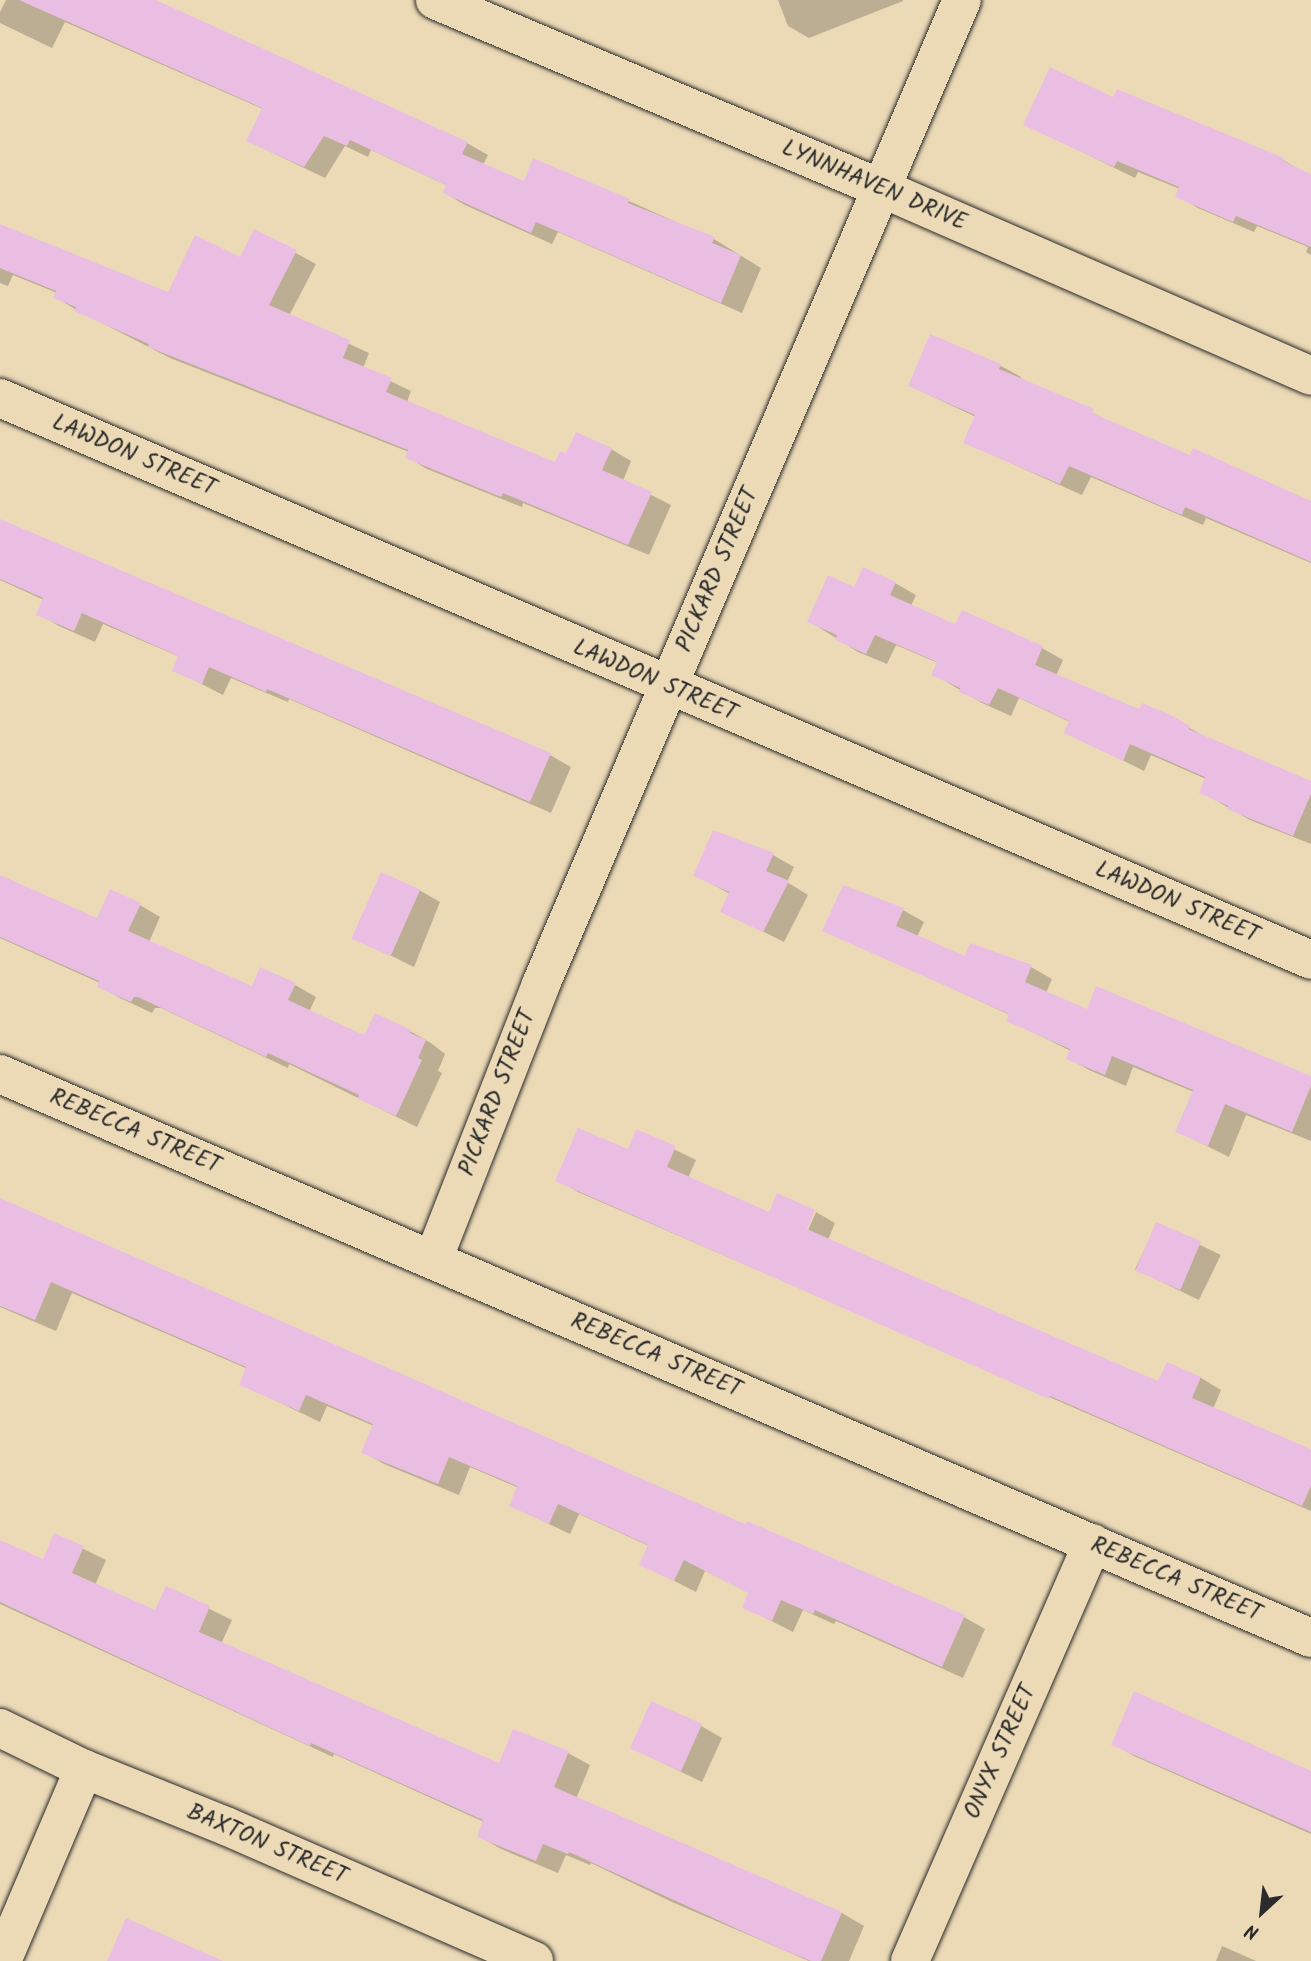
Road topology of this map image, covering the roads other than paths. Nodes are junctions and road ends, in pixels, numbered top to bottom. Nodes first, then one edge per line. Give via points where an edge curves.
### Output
1 (435, 0) edge
2 (962, 0) edge
3 (881, 188) junction
4 (1311, 376) edge
5 (0, 398) edge
6 (668, 687) junction
7 (1311, 960) edge
8 (0, 1073) edge
9 (433, 1260) junction
10 (1093, 1543) junction
11 (1311, 1638) edge
12 (0, 1728) edge
13 (84, 1769) junction
14 (2, 1961) edge
15 (534, 1961) edge
16 (910, 1961) edge

1 - 3 street, LYNNHAVEN DRIVE
2 - 3 street, PICKARD STREET
3 - 4 street, LYNNHAVEN DRIVE
3 - 6 street, PICKARD STREET
5 - 6 street, LAWDON STREET
6 - 7 street, LAWDON STREET
6 - 9 street, PICKARD STREET via 541,984
8 - 9 street, REBECCA STREET
9 - 10 street, REBECCA STREET
10 - 11 street, REBECCA STREET
10 - 16 street, ONYX STREET
12 - 13 street, BAXTON STREET
13 - 14 street
13 - 15 street, BAXTON STREET

